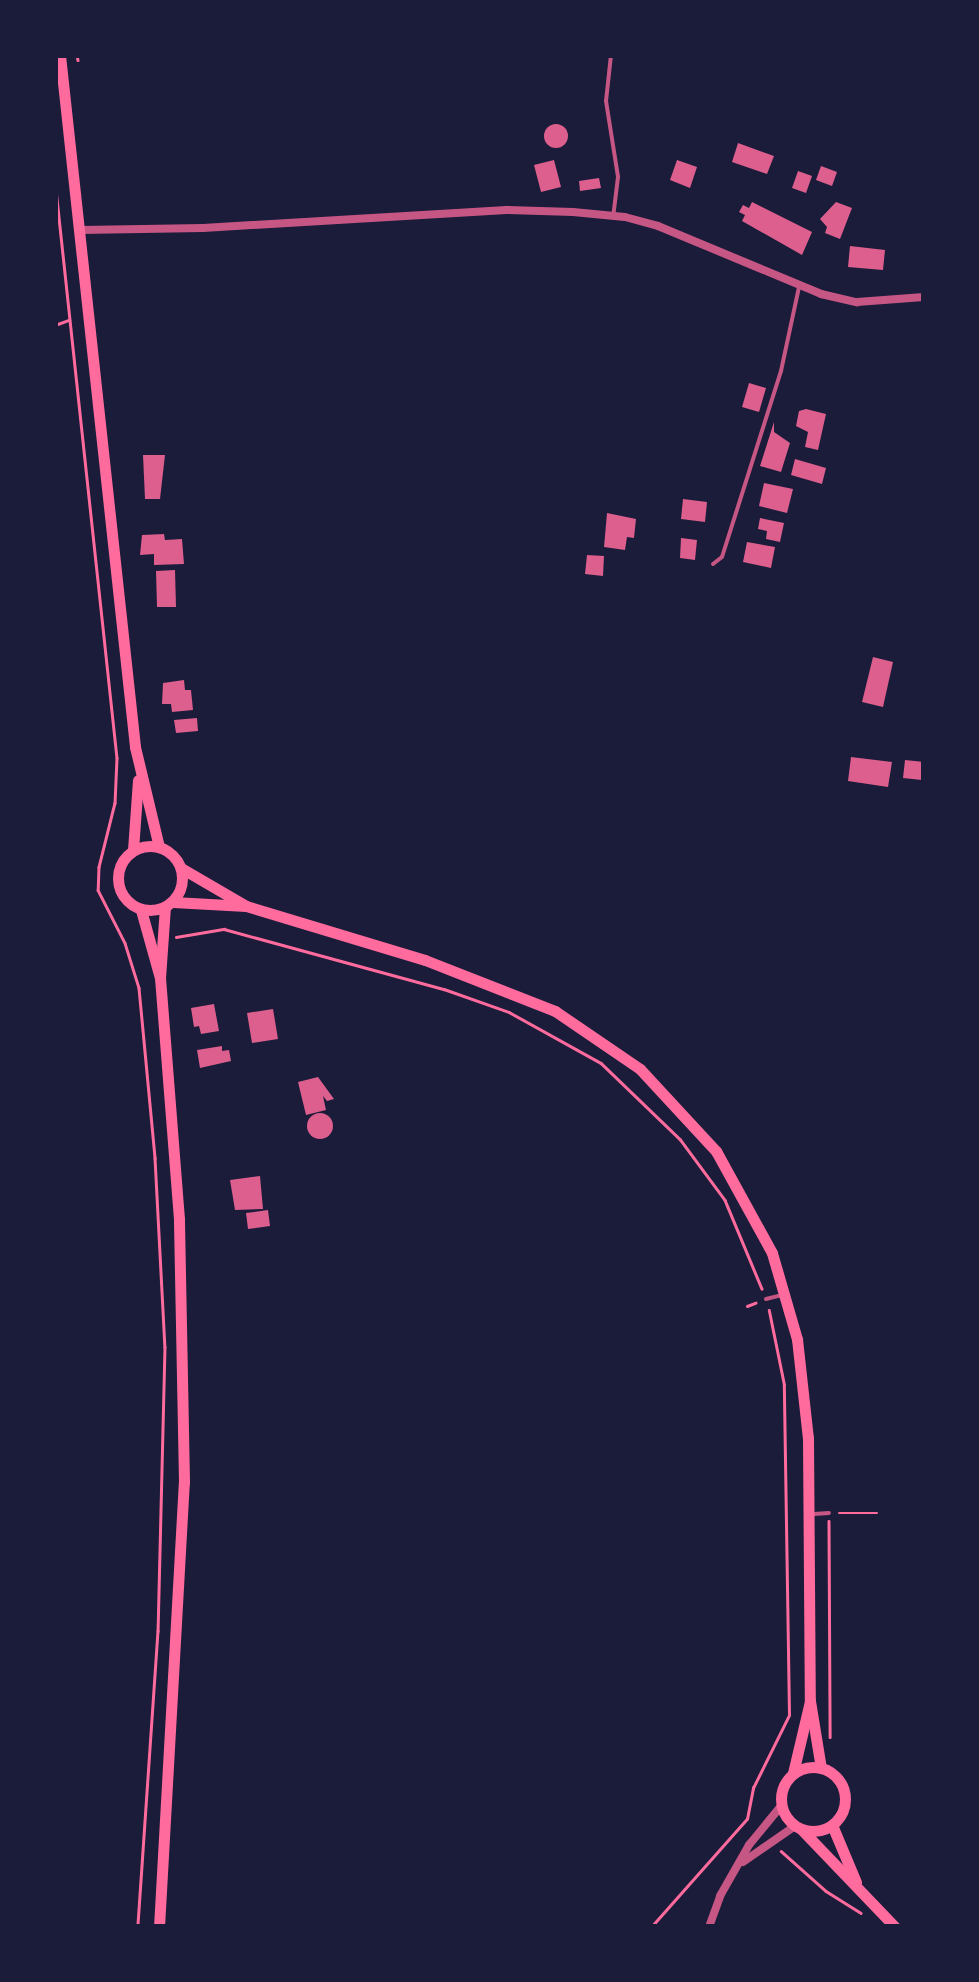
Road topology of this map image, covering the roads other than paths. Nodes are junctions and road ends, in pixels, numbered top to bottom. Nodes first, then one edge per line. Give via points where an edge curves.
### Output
1 (60, 55) edge
2 (611, 55) edge
3 (613, 216) junction
4 (81, 230) junction
5 (799, 287) junction
6 (924, 296) edge
7 (713, 564) dead end
8 (139, 777) junction
9 (160, 847) junction
10 (133, 850) junction
11 (181, 868) junction
12 (169, 904) junction
13 (246, 906) junction
14 (142, 910) junction
15 (160, 978) junction
16 (786, 1293) junction
17 (766, 1299) road end
18 (809, 1514) junction
19 (829, 1514) road end
20 (810, 1701) junction
21 (822, 1768) junction
22 (793, 1773) junction
23 (781, 1806) junction
24 (832, 1825) junction
25 (798, 1828) junction
26 (742, 1862) junction
27 (857, 1886) junction
28 (893, 1925) edge
29 (159, 1927) edge
30 (709, 1927) edge

1 - 4 main road
2 - 3 lane via 606,102 618,178
3 - 4 street via 506,210
3 - 5 street via 686,236
4 - 8 main road
5 - 6 street via 857,302
5 - 7 lane via 781,372 722,557
8 - 9 main road
8 - 10 main road
9 - 10 main road
9 - 11 main road
10 - 14 main road via 117,880 127,902
11 - 12 main road via 181,887
11 - 13 main road
12 - 13 main road
12 - 14 main road
12 - 15 main road
13 - 16 main road via 492,983 611,1046 668,1094 716,1151 758,1219
14 - 15 main road
15 - 29 main road via 180,1218 184,1482
16 - 17 lane
16 - 18 main road via 804,1385
18 - 19 lane
18 - 20 main road
20 - 21 main road
20 - 22 main road
21 - 22 main road
21 - 24 main road via 838,1778 845,1794 844,1810
22 - 23 main road via 783,1784
23 - 25 main road
23 - 26 street
24 - 25 main road via 816,1832
24 - 27 main road
25 - 26 street
25 - 27 main road
26 - 30 street
27 - 28 main road

